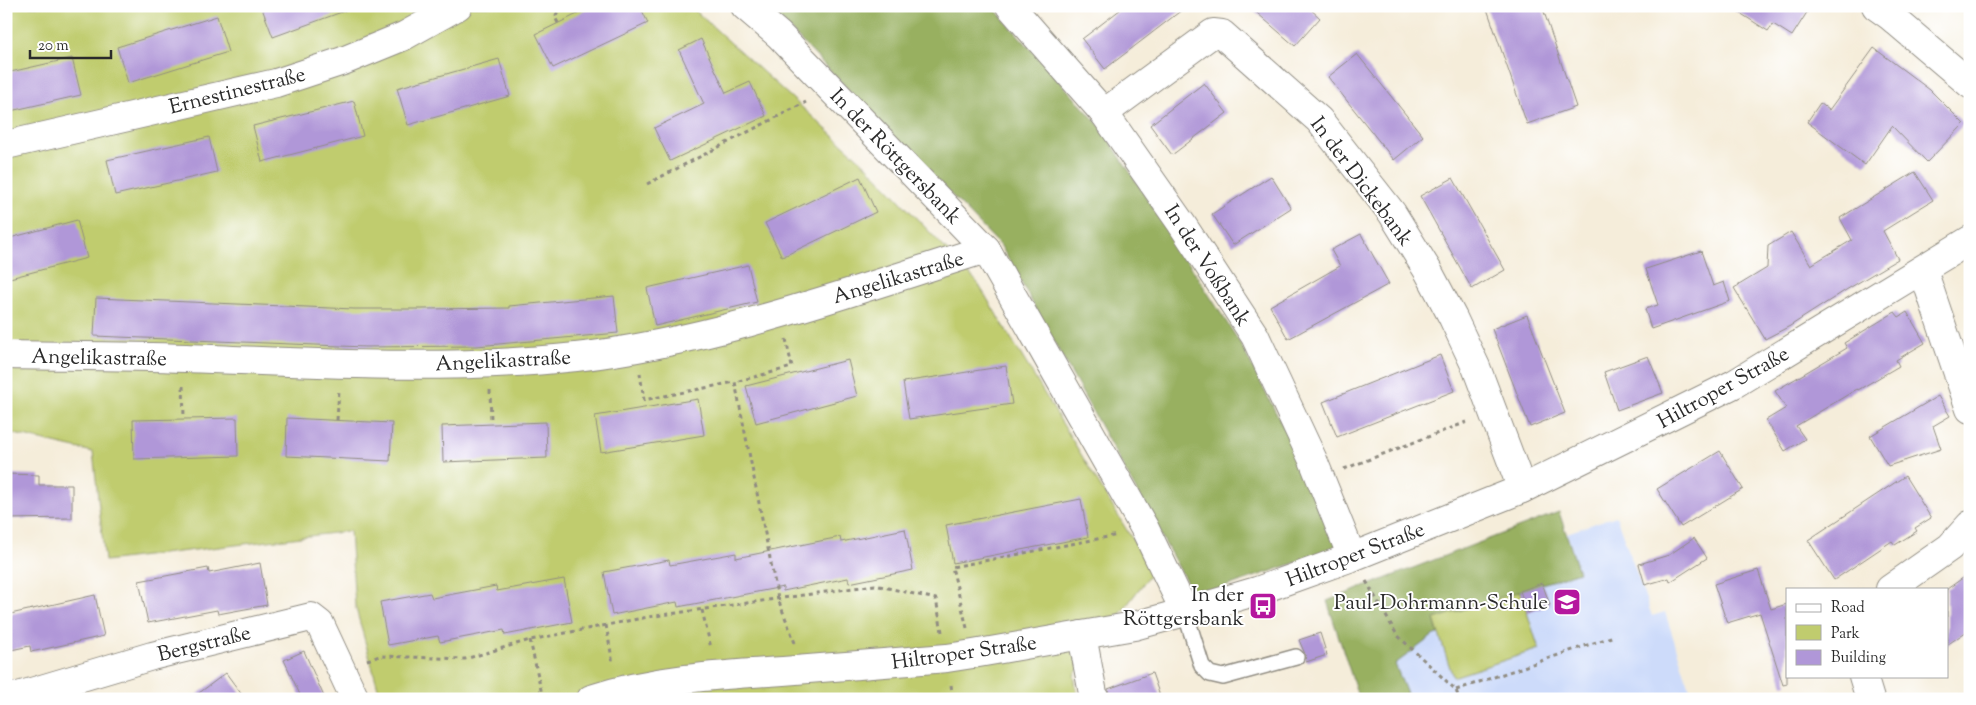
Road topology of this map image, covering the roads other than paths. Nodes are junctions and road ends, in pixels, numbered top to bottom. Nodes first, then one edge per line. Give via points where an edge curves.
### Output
1 (458, 6) edge
2 (745, 6) edge
3 (1010, 6) edge
4 (1876, 6) edge
5 (1970, 84) edge
6 (1104, 113) junction
7 (6, 145) edge
8 (1970, 240) edge
9 (986, 249) junction
10 (1923, 270) junction
11 (6, 355) edge
12 (1970, 409) edge
13 (1522, 489) junction
14 (1970, 525) edge
15 (1352, 558) junction
16 (1891, 588) edge
17 (1185, 612) junction
18 (1082, 635) junction
19 (1296, 657) dead end
20 (1864, 678) edge
21 (629, 692) edge
22 (8, 699) edge
23 (355, 699) edge
24 (591, 699) edge
25 (1094, 699) edge
26 (1870, 699) edge

1 - 7 street, Ernestinestraße via 404,36 276,83
2 - 9 street, In der Röttgersbank via 779,35
3 - 6 street, In der Voßbank
4 - 5 street
6 - 13 street, In der Dickebank via 1213,33 1222,34 1319,120 1392,213 1428,271 1476,367
6 - 15 street, In der Voßbank via 1255,336 1320,478
8 - 10 street, Hiltroper Straße
9 - 11 street, Angelikastraße via 780,314 709,332 578,356 488,364 340,364
9 - 17 street, In der Röttgersbank via 1145,530
10 - 12 street
10 - 13 street, Hiltroper Straße via 1734,384
13 - 15 street, Hiltroper Straße
14 - 16 street via 1950,547
15 - 17 street, Hiltroper Straße
17 - 18 street, Hiltroper Straße via 1134,626
17 - 19 lane via 1202,666 1210,674 1222,677
18 - 21 street, Hiltroper Straße via 947,658 716,676
18 - 25 street
20 - 26 street
21 - 24 street, Hiltroper Straße
22 - 23 street, Bergstraße via 152,656 311,617 320,624

